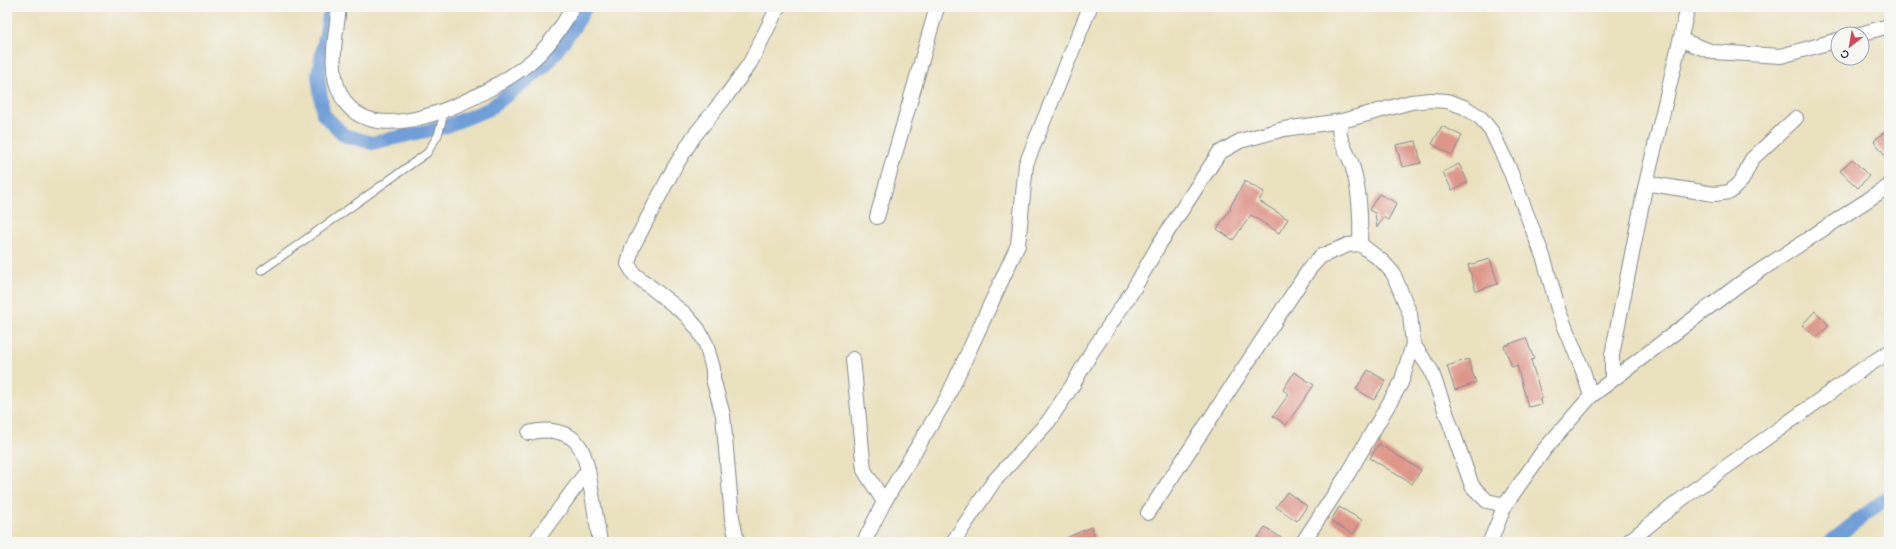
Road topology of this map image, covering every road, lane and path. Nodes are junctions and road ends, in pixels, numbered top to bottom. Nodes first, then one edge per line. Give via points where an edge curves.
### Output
1 (339, 7) edge
2 (573, 7) edge
3 (778, 7) edge
4 (937, 7) edge
5 (1090, 7) edge
6 (1688, 7) edge
7 (1889, 26) edge
8 (1870, 31) edge
9 (1681, 40) junction
10 (1830, 42) edge
11 (443, 116) junction
12 (1796, 118) dead end
13 (1342, 121) junction
14 (1889, 186) edge
15 (1645, 188) junction
16 (877, 217) dead end
17 (1360, 244) junction
18 (261, 271) dead end
19 (1413, 344) junction
20 (1889, 352) edge
21 (853, 358) dead end
22 (1612, 379) junction
23 (1591, 396) junction
24 (530, 433) dead end
25 (588, 470) junction
26 (884, 502) junction
27 (1505, 505) junction
28 (1148, 513) dead end
29 (535, 542) edge
30 (600, 542) edge
31 (737, 542) edge
32 (864, 542) edge
33 (953, 542) edge
34 (1303, 542) edge
35 (1490, 542) edge
36 (1628, 542) edge

1 - 11 street via 335,39 335,77 341,96 350,109 368,118 389,122
2 - 11 street via 558,33 528,64
3 - 31 street via 750,63 694,136 674,168 632,248 628,264 634,274 685,314 698,329 706,344 723,415 732,518
4 - 16 street
5 - 26 street via 1026,164 1018,245 947,398
6 - 9 street
7 - 8 street
9 - 10 street via 1713,52 1781,56
9 - 15 street
11 - 18 lane via 438,135 427,153
12 - 15 street via 1752,159 1742,180 1730,192 1714,194 1651,184
13 - 17 street via 1339,132 1356,183 1361,228
13 - 23 street via 1411,102 1430,100 1453,103 1480,117 1492,132 1509,168 1544,259 1559,312
13 - 33 street via 1284,129 1240,141 1219,153 1048,422 994,481
14 - 22 street via 1741,283
15 - 22 street via 1612,354
17 - 19 street via 1393,273 1410,314
17 - 28 street via 1348,245 1321,256 1310,268
19 - 27 street via 1431,370 1472,486 1488,501
19 - 34 street via 1401,383 1349,472
20 - 36 street via 1683,498
21 - 26 street via 864,470
22 - 23 street
23 - 27 street via 1544,450
24 - 25 street via 540,429 562,432 579,446
25 - 29 street
25 - 30 street
26 - 32 street
27 - 35 street

